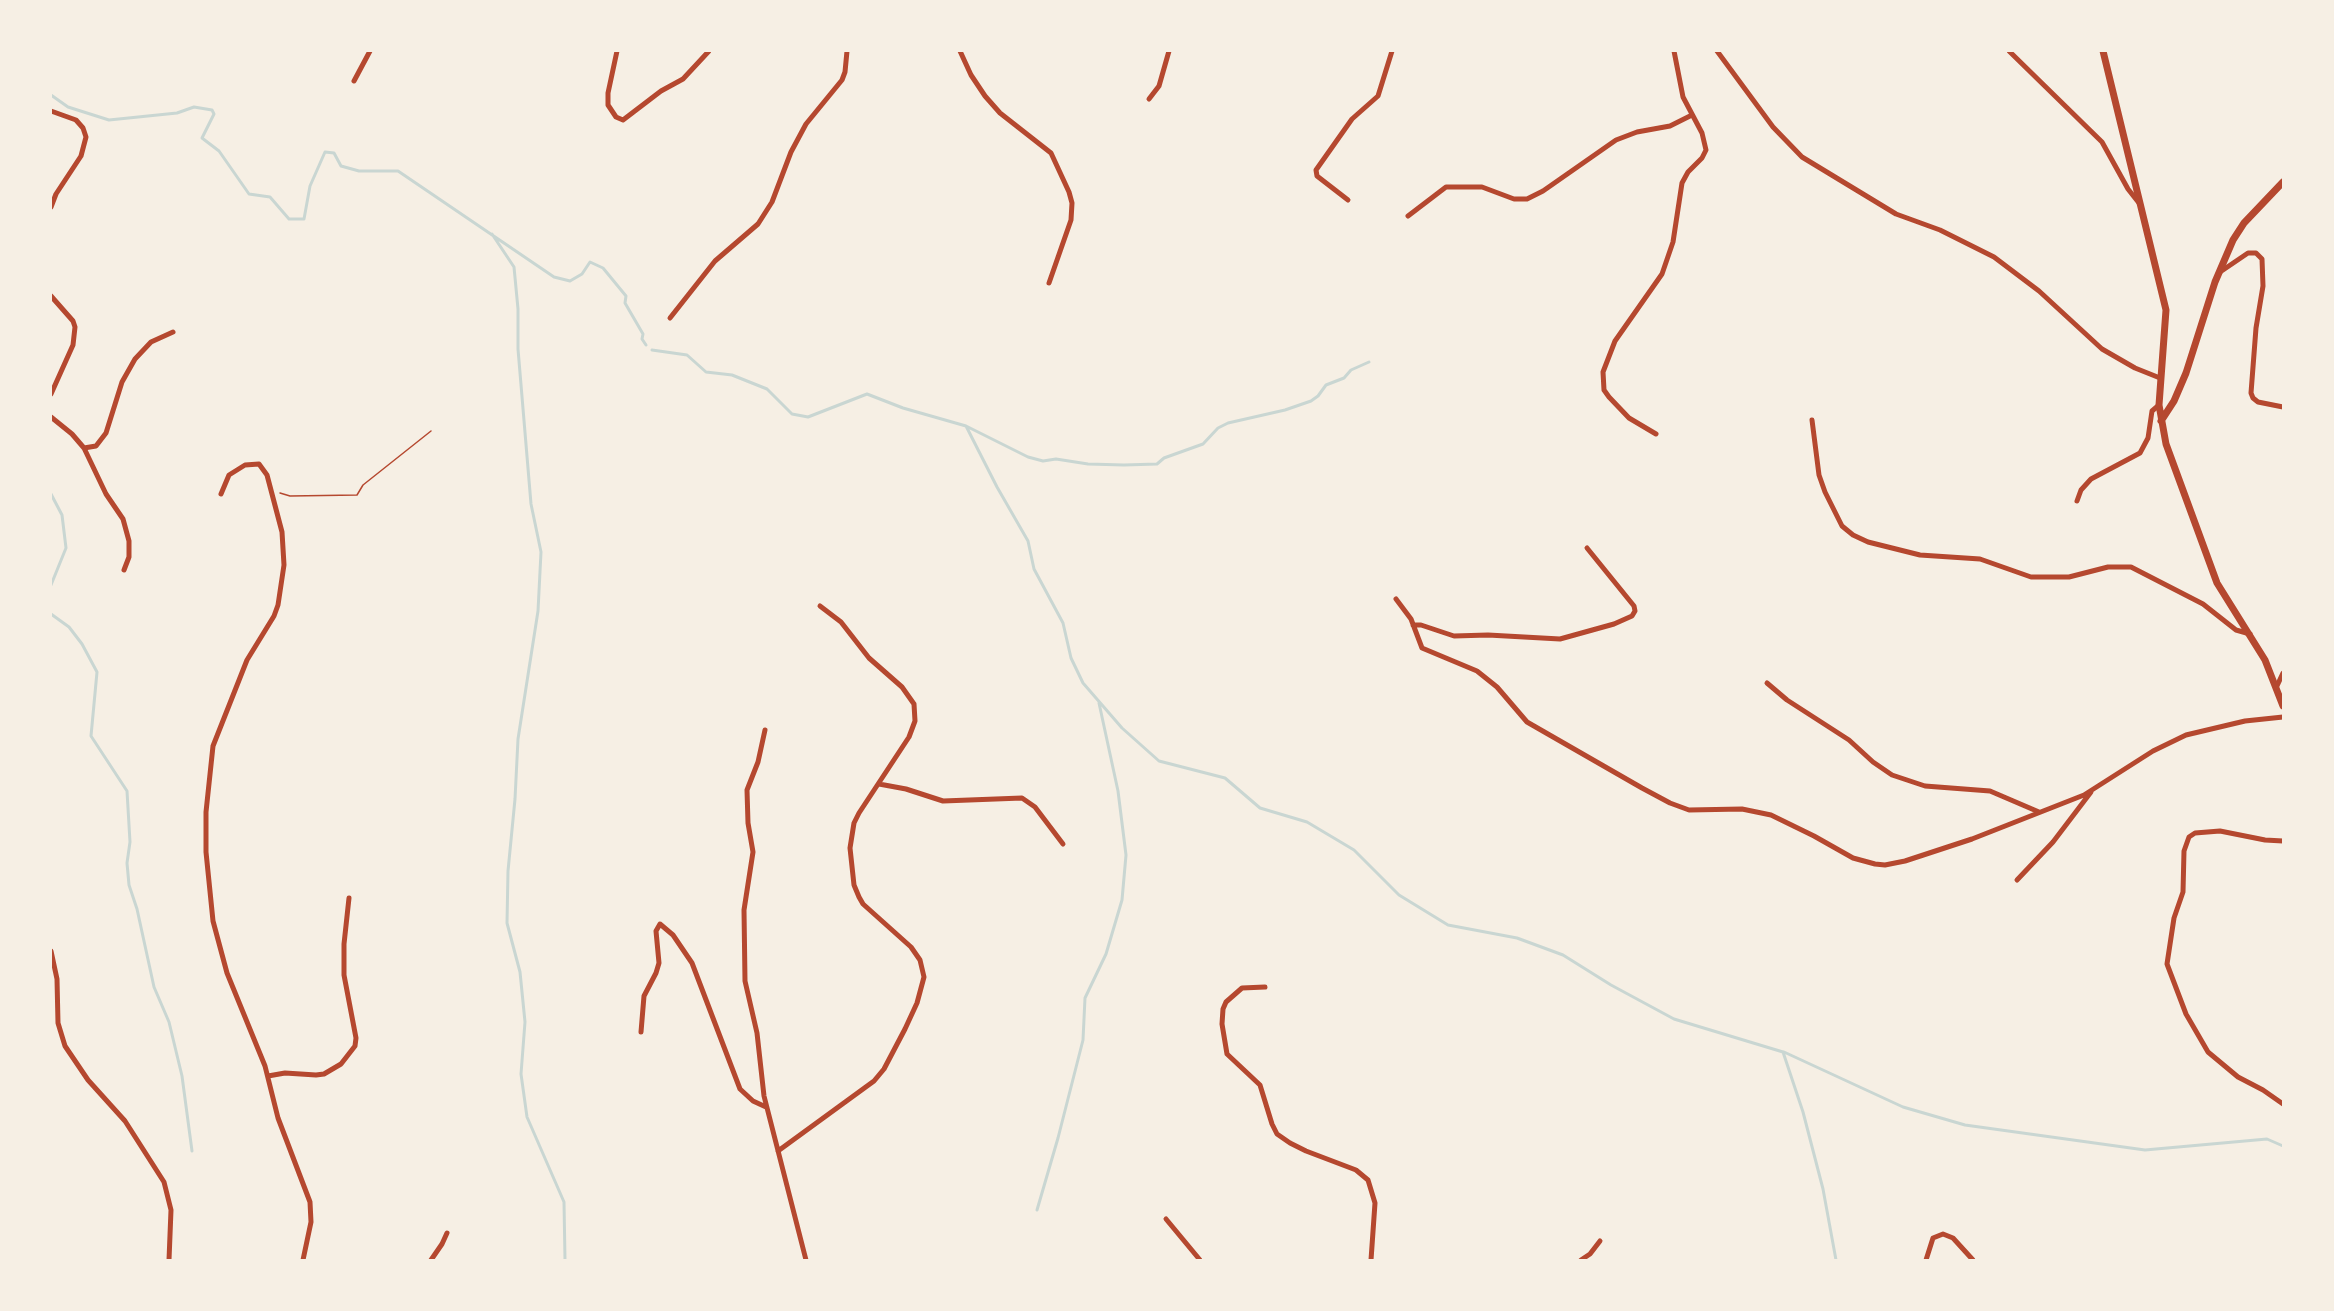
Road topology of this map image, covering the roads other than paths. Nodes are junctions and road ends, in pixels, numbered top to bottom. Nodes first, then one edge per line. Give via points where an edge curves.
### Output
1 (370, 51) edge
2 (617, 51) edge
3 (709, 51) edge
4 (847, 51) edge
5 (960, 51) edge
6 (1169, 51) edge
7 (1392, 51) edge
8 (1674, 51) edge
9 (1717, 51) edge
10 (2009, 51) edge
11 (2103, 51) edge
12 (354, 81) dead end
13 (1149, 99) dead end
14 (51, 111) edge
15 (1692, 115) junction
16 (2283, 182) edge
17 (1348, 200) dead end
18 (2139, 203) junction
19 (51, 207) edge
20 (1408, 216) dead end
21 (2218, 273) junction
22 (1049, 283) dead end
23 (51, 296) edge
24 (670, 318) dead end
25 (173, 332) dead end
26 (2160, 378) junction
27 (51, 394) edge
28 (2159, 405) junction
29 (2283, 407) edge
30 (51, 417) edge
31 (1812, 420) dead end
32 (2161, 421) junction
33 (1656, 434) dead end
34 (84, 448) junction
35 (221, 494) dead end
36 (2077, 501) dead end
37 (1587, 548) dead end
38 (124, 570) dead end
39 (1396, 599) dead end
40 (820, 606) dead end
41 (1413, 625) junction
42 (2250, 634) junction
43 (2283, 672) edge
44 (1767, 683) dead end
45 (2276, 688) junction
46 (2283, 706) edge
47 (2283, 717) edge
48 (765, 730) dead end
49 (879, 784) junction
50 (2092, 791) junction
51 (2039, 812) junction
52 (2283, 841) edge
53 (1063, 844) dead end
54 (2017, 879) dead end
55 (349, 898) dead end
56 (51, 951) edge
57 (1265, 987) dead end
58 (641, 1032) dead end
59 (268, 1076) junction
60 (2283, 1104) edge
61 (766, 1107) junction
62 (778, 1152) junction
63 (1166, 1219) dead end
64 (447, 1233) dead end
65 (1600, 1241) dead end
66 (170, 1260) edge
67 (303, 1260) edge
68 (431, 1260) edge
69 (806, 1260) edge
70 (1200, 1260) edge
71 (1371, 1260) edge
72 (1581, 1260) edge
73 (1926, 1260) edge
74 (1974, 1260) edge

1 - 12 street
2 - 3 street via 608,105 623,120 683,79
4 - 24 street via 842,80 798,137 772,202 758,224 716,261
5 - 22 street via 971,75 1000,113 1051,153 1072,202 1071,220
6 - 13 street via 1159,86
7 - 17 street via 1378,96 1352,119 1316,170 1317,176
8 - 15 street via 1679,85
9 - 26 street via 1773,127 1802,157 1896,214 1940,230 1994,257 2039,291 2102,349
10 - 18 street via 2102,142
11 - 18 street
14 - 19 street via 76,120 86,137 81,156
15 - 20 street via 1670,126 1616,140 1527,199 1514,199 1482,187 1446,187
15 - 33 street via 1704,141 1704,154 1682,183 1673,243 1662,274 1615,341 1603,372 1604,390 1617,406
16 - 21 street via 2237,232
18 - 26 street via 2166,310
21 - 29 street via 2248,253 2256,253 2262,259 2263,286 2252,393 2258,402
21 - 32 street via 2186,374
23 - 27 street via 75,327 73,345
25 - 34 street via 151,342 135,359 122,382 102,440 96,446
26 - 28 street
28 - 32 street
28 - 36 street via 2152,411 2148,438 2140,453 2091,479
30 - 34 street
31 - 42 street via 1825,492 1842,526 1860,538 1920,555 1980,560 2031,577 2069,577 2108,567 2131,567 2203,604 2236,630
32 - 42 street via 2179,483 2217,583
34 - 38 street via 127,528 129,557
35 - 59 street via 230,475 252,463 262,466 282,532 284,565 274,616 247,660 213,746 206,812 213,921 227,973
37 - 41 street via 1634,606 1632,616 1560,639 1454,636
39 - 41 street
40 - 49 street via 841,622 914,704 915,721 909,737
41 - 51 street via 1422,648 1487,677 1527,722 1681,807 1760,812 1786,821 1853,858 1885,865 1972,840
42 - 45 street
43 - 45 street
44 - 51 street via 1850,740 1892,775 1924,786 1990,791
45 - 46 street
47 - 50 street via 2245,721 2186,735 2153,751
48 - 61 street via 747,790 753,852 744,910 744,969
49 - 53 street via 943,801 1022,798 1035,807
49 - 62 street via 854,823 850,848 854,885 863,904 903,938 920,960 923,985 895,1050 874,1081
50 - 51 street
50 - 54 street via 2053,842
52 - 60 street via 2220,831 2189,837 2184,851 2183,892 2174,918 2167,964 2186,1014 2208,1052 2238,1077
55 - 59 street via 344,975 355,1046 341,1064 324,1074
56 - 66 street via 57,979 58,1023 65,1046 88,1080 125,1121 164,1182 171,1210
57 - 71 street via 1242,988 1226,1002 1222,1024 1227,1054 1260,1085 1277,1134 1306,1151 1356,1170 1368,1180 1375,1203
58 - 61 street via 644,996 659,963 656,931 660,924 692,963 740,1089
59 - 67 street via 278,1118 310,1202 311,1222
61 - 62 street
62 - 69 street
63 - 70 street
64 - 68 street
65 - 72 street
73 - 74 street via 1933,1238 1943,1234 1953,1238

